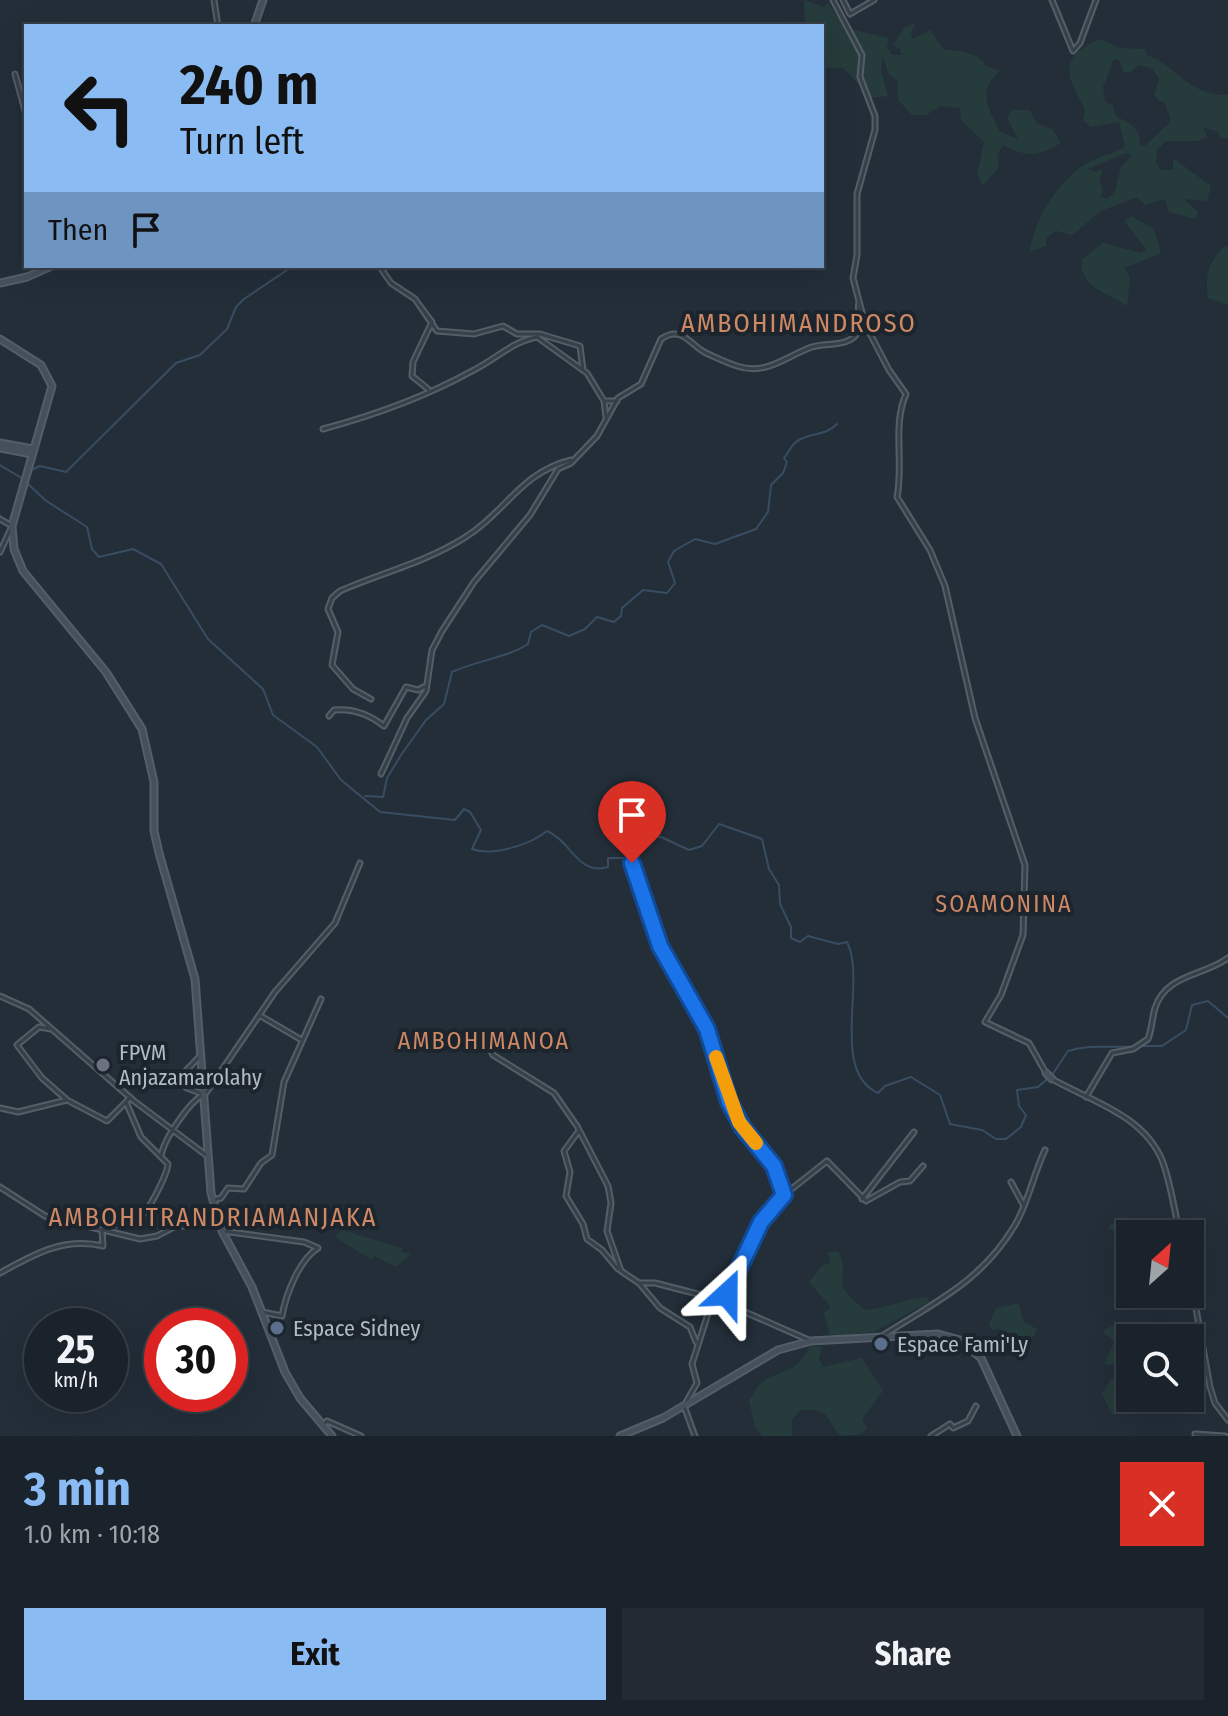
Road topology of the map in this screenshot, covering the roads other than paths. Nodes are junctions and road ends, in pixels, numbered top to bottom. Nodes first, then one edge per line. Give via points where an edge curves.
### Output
1 (214, 0) edge
2 (263, 0) edge
3 (833, 0) edge
4 (843, 0) edge
5 (874, 0) edge
6 (1052, 0) edge
7 (1096, 0) edge
8 (218, 24) edge
9 (255, 24) edge
10 (15, 74) dead end
11 (24, 107) edge
12 (47, 268) edge
13 (382, 270) dead end
14 (0, 283) edge
15 (859, 302) junction
16 (431, 324) junction
17 (528, 334) junction
18 (537, 337) junction
19 (0, 339) edge
20 (583, 370) junction
21 (430, 389) junction
22 (604, 401) junction
23 (617, 401) junction
24 (606, 420) junction
25 (323, 429) dead end
26 (0, 446) edge
27 (32, 451) junction
28 (574, 459) junction
29 (0, 519) edge
30 (12, 526) junction
31 (0, 552) edge
32 (427, 685) junction
33 (371, 699) dead end
34 (329, 716) dead end
35 (381, 774) dead end
36 (360, 863) dead end
37 (632, 863) dead end
38 (1228, 958) edge
39 (0, 996) edge
40 (321, 999) dead end
41 (259, 1015) junction
42 (53, 1030) junction
43 (300, 1039) junction
44 (487, 1044) dead end
45 (200, 1056) dead end
46 (1046, 1073) joint
47 (1052, 1079) joint
48 (204, 1093) junction
49 (130, 1097) junction
50 (1086, 1097) junction
51 (67, 1100) junction
52 (126, 1102) junction
53 (0, 1108) edge
54 (172, 1129) junction
55 (580, 1131) junction
56 (914, 1132) dead end
57 (1045, 1150) dead end
58 (161, 1156) junction
59 (210, 1157) junction
60 (923, 1166) dead end
61 (1011, 1182) dead end
62 (0, 1187) edge
63 (784, 1195) junction
64 (862, 1199) junction
65 (213, 1200) junction
66 (1024, 1206) junction
67 (216, 1211) junction
68 (1177, 1220) edge
69 (102, 1230) junction
70 (222, 1231) junction
71 (618, 1269) dead end
72 (0, 1273) edge
73 (639, 1283) junction
74 (713, 1298) junction
75 (723, 1304) junction
76 (1196, 1308) edge
77 (261, 1312) junction
78 (879, 1338) junction
79 (811, 1341) junction
80 (696, 1347) junction
81 (1204, 1370) edge
82 (1207, 1372) junction
83 (684, 1406) junction
84 (976, 1406) dead end
85 (1228, 1420) edge
86 (324, 1424) junction
87 (1195, 1434) dead end
88 (332, 1436) edge
89 (361, 1436) edge
90 (620, 1436) edge
91 (695, 1436) edge
92 (931, 1436) edge
93 (1017, 1436) edge
94 (1225, 1436) edge

1 - 8 street
2 - 9 street
3 - 15 street via 862,55 860,77 875,116 855,210 857,255 852,272
4 - 5 street via 850,14
6 - 7 street via 1073,51
10 - 11 street
12 - 14 street
13 - 16 street via 431,317
15 - 23 street via 860,326 854,337 762,368 735,366 704,352 686,336 670,334 661,339 641,384
15 - 46 street via 884,361 906,393 899,407 897,497 942,578 975,718 1025,865 1023,935 986,1025 1029,1043
16 - 17 street via 440,332 474,334 503,326
16 - 21 street via 412,369 415,381
17 - 18 street
17 - 20 street via 580,346
18 - 20 street
18 - 21 street
19 - 27 street via 28,354 50,377 52,386
20 - 22 street
21 - 25 street via 399,407
22 - 23 street
22 - 24 street
23 - 24 street
24 - 28 street
26 - 27 street
27 - 30 street
28 - 32 street via 558,469 530,515 474,582 442,631 432,650
28 - 33 street via 524,481 507,505 462,539 332,598 328,609 338,632 332,665 353,689
29 - 30 street
30 - 31 street
30 - 48 street via 23,571 106,672 142,729 154,782 159,853 195,979
32 - 34 street via 418,690 406,687 384,726 347,709
32 - 35 street
36 - 41 street via 335,923
37 - 63 street via 660,946 707,1029 729,1102 774,1166
38 - 50 street via 1167,987 1155,1007 1148,1039 1112,1053
39 - 42 street via 29,1009
40 - 43 street
41 - 43 street
41 - 48 street
42 - 49 street
42 - 51 street via 39,1027 17,1045
43 - 65 street via 284,1082 272,1155 244,1189 228,1188
44 - 55 street via 493,1055 554,1093
45 - 48 street via 177,1080
46 - 47 street
47 - 50 street
48 - 54 street
48 - 59 street
49 - 52 street
49 - 54 street
50 - 68 street via 1128,1118 1154,1147 1165,1168
51 - 52 street via 107,1121
51 - 53 street via 18,1112
52 - 58 street via 141,1137
54 - 58 street
54 - 59 street
55 - 71 street via 564,1151 570,1172 566,1196 587,1239
55 - 73 street via 608,1186 607,1231 613,1255 621,1271
56 - 64 street
57 - 66 street
58 - 69 street via 167,1171 146,1212
59 - 65 street
60 - 64 street via 910,1181
61 - 66 street
62 - 69 street via 45,1216
63 - 64 street via 827,1161
63 - 75 street via 761,1222
65 - 67 street
66 - 78 street via 1001,1245 964,1285
67 - 69 street via 193,1226 176,1226 146,1239
67 - 70 street
69 - 72 street via 103,1246 84,1241 57,1245
70 - 77 street
70 - 77 street via 318,1248 286,1295 281,1317
73 - 74 street
73 - 80 street via 660,1308 693,1331
74 - 75 street
74 - 80 street
75 - 79 street
76 - 82 street
77 - 86 street via 294,1388
78 - 79 street
78 - 93 street via 938,1334 963,1342 991,1375
79 - 83 street via 778,1350
80 - 83 street via 692,1366 697,1383
81 - 82 street
82 - 85 street via 1215,1403
83 - 90 street
83 - 91 street
84 - 92 street via 968,1421
86 - 88 street
86 - 89 street via 338,1424
87 - 94 street

